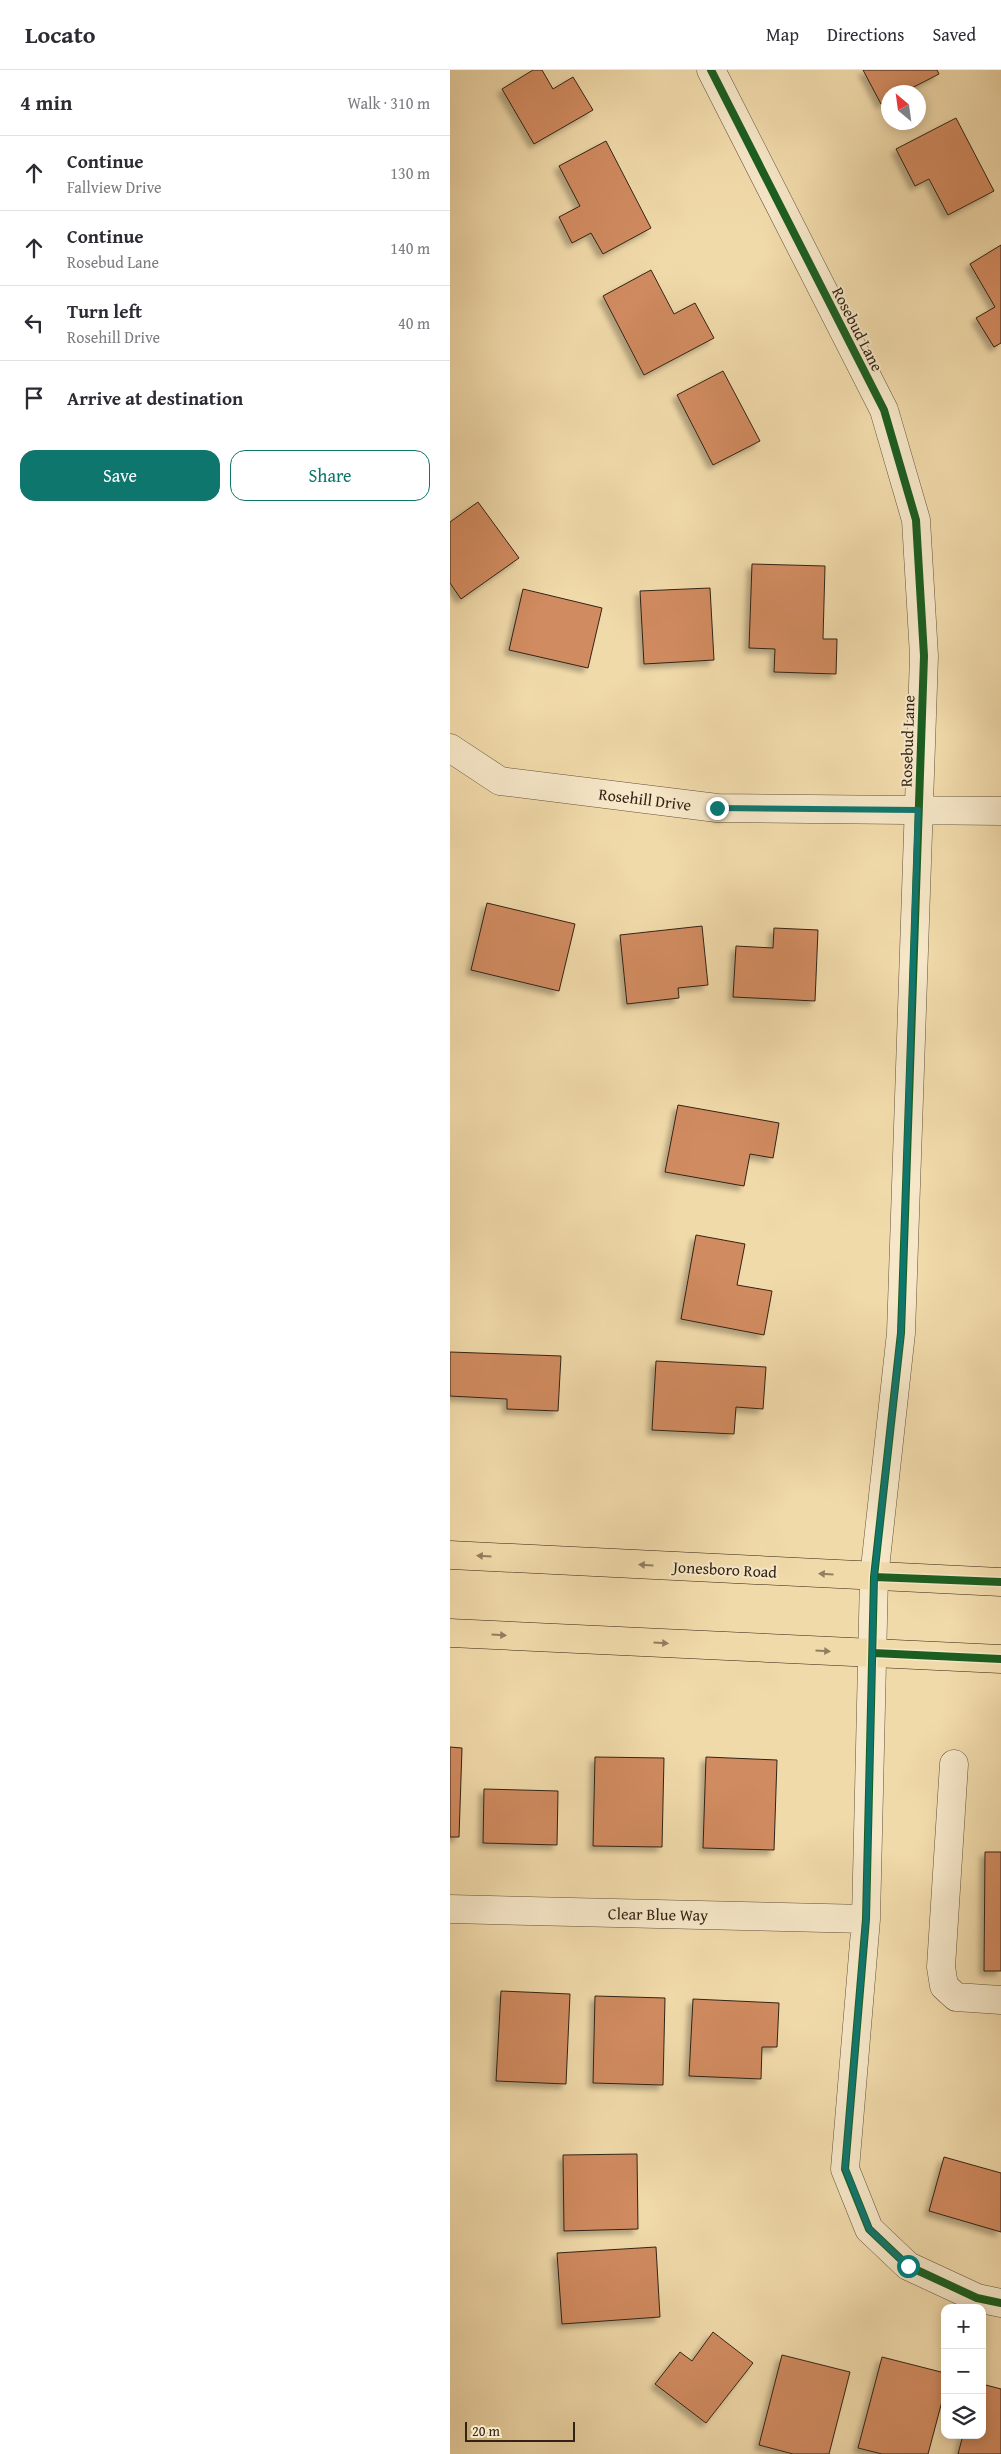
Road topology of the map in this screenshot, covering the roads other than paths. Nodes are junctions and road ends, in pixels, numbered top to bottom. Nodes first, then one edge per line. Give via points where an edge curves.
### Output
1 (711, 70) edge
2 (450, 748) edge
3 (918, 810) junction
4 (1001, 811) edge
5 (450, 1555) edge
6 (874, 1577) junction
7 (1001, 1582) edge
8 (450, 1633) edge
9 (873, 1653) junction
10 (1001, 1659) edge
11 (954, 1764) dead end
12 (450, 1909) edge
13 (866, 1919) junction
14 (1001, 2000) edge
15 (1001, 2304) edge

1 - 3 street, Rosebud Lane via 884,410 916,520 924,656
2 - 3 street, Rosehill Drive via 500,781 717,808
3 - 4 street, Rosehill Drive
3 - 6 street, Rosebud Lane via 901,1333
6 -> 5 main road, Jonesboro Road
6 - 7 main road, Jonesboro Road
6 - 9 street, Rosebud Lane
8 -> 9 main road
9 - 10 main road
9 - 13 street, Rosebud Lane
11 - 14 street via 941,1967 944,1986 956,1997
12 - 13 street, Clear Blue Way
13 - 15 street, Rosebud Lane via 845,2168 869,2229 908,2266 977,2298

